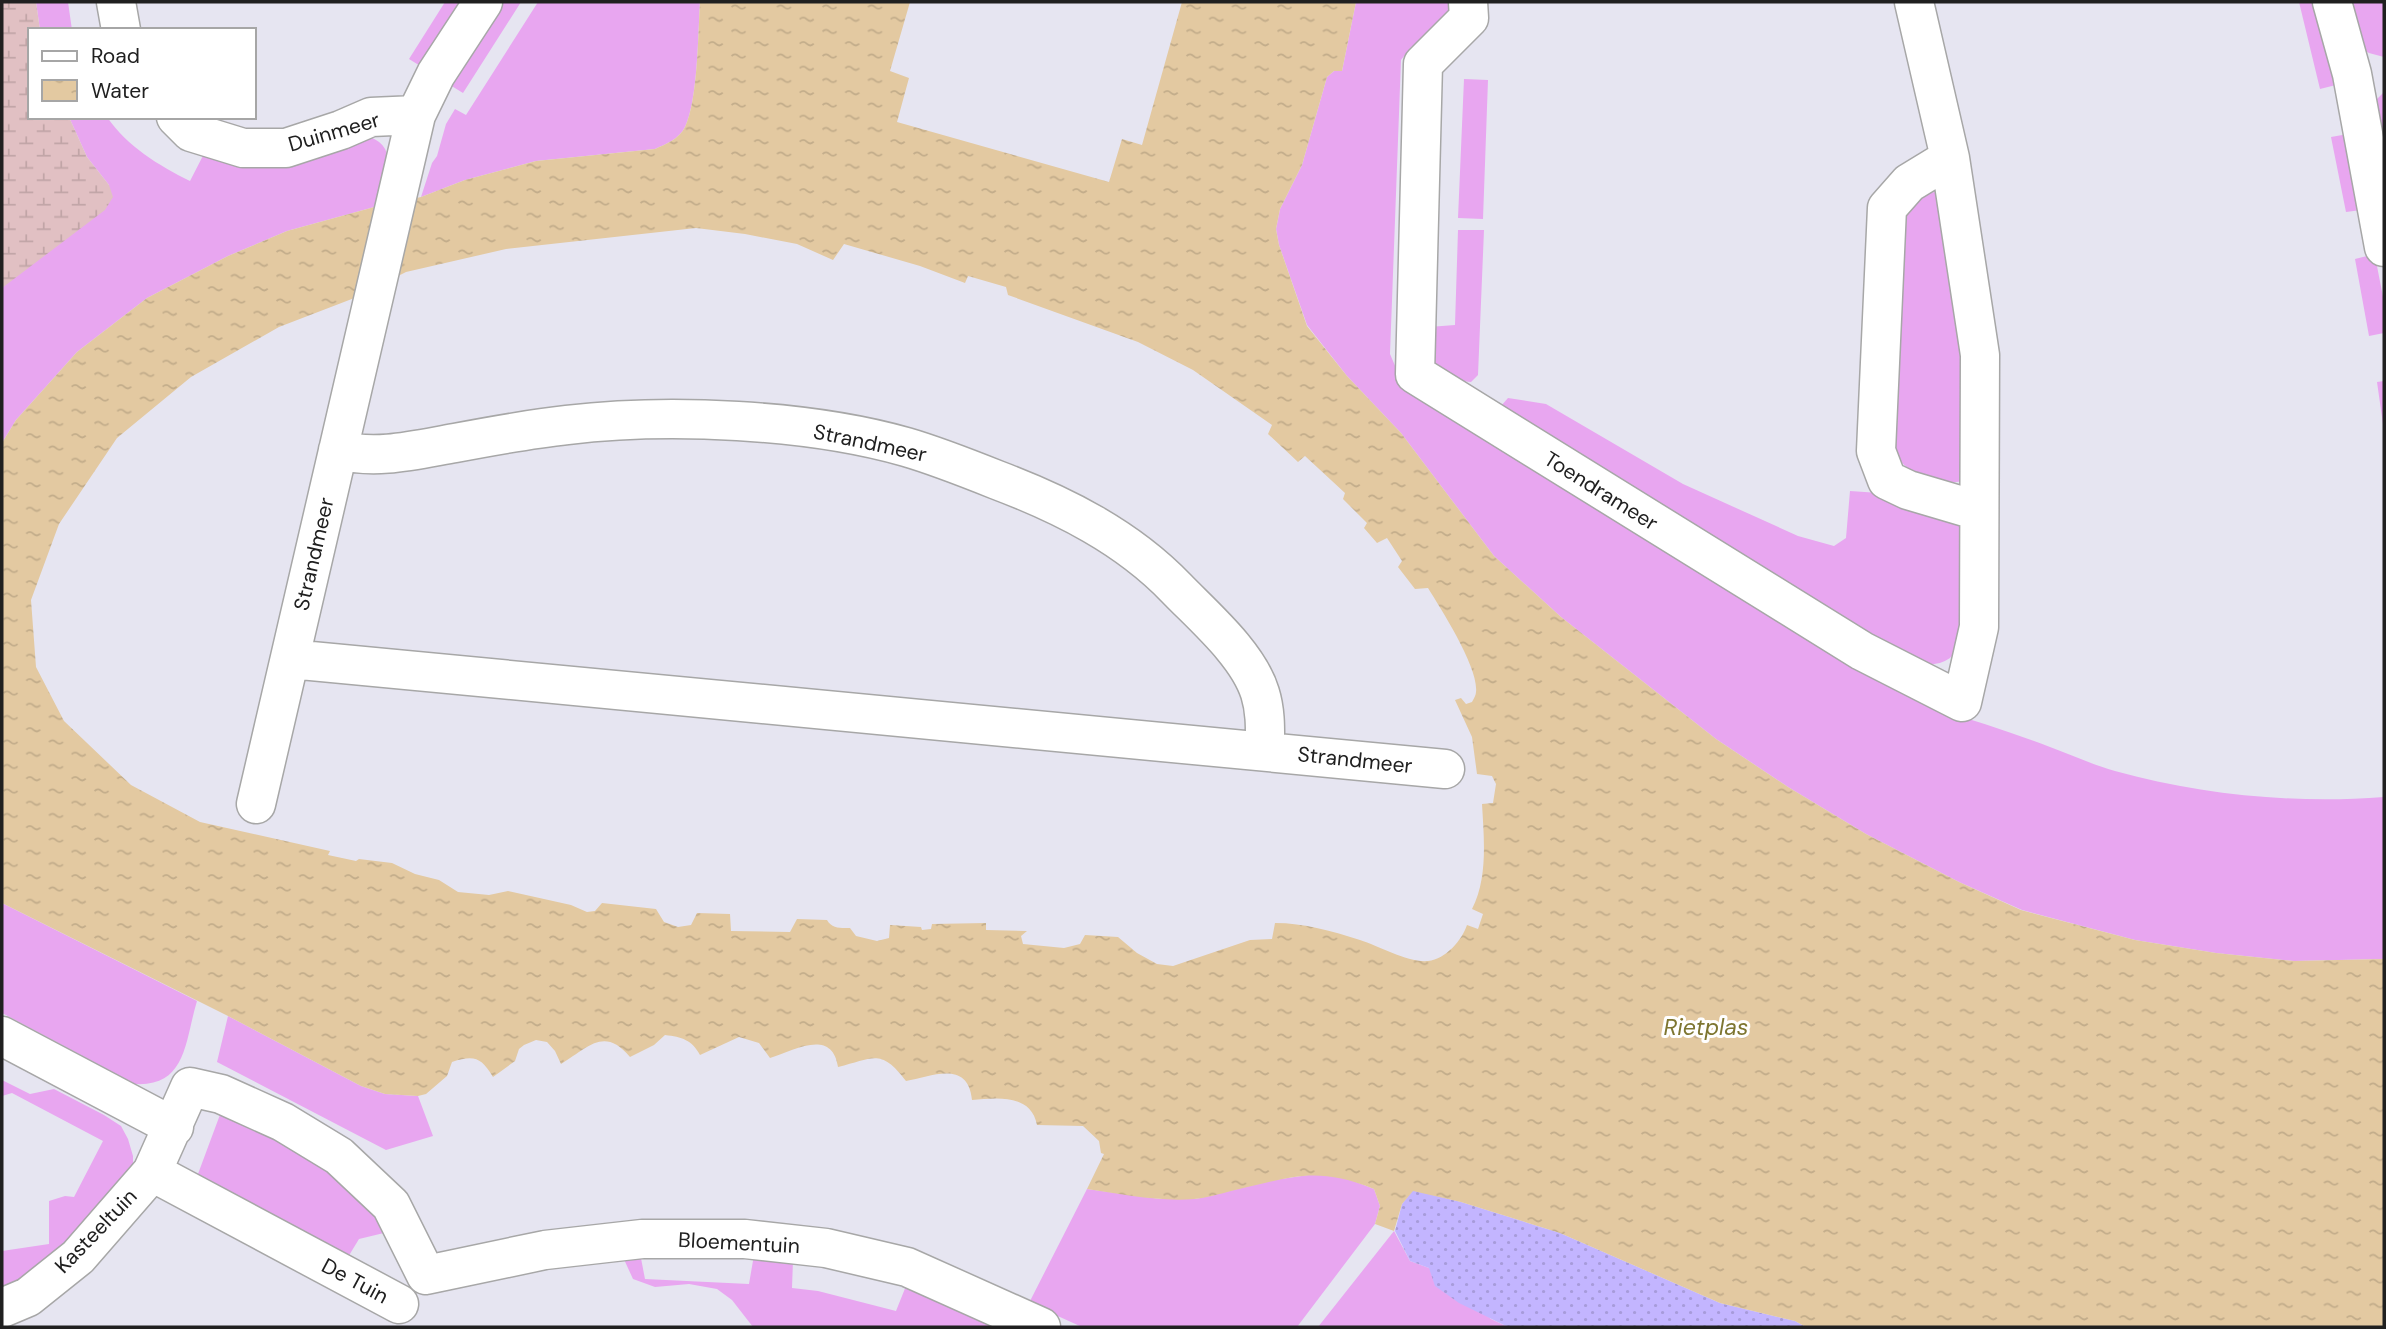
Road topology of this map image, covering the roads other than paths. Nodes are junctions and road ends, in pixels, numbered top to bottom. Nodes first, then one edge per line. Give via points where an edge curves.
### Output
1 (116, 2) edge
2 (483, 2) edge
3 (1468, 2) edge
4 (1914, 2) edge
5 (2332, 2) edge
6 (121, 28) edge
7 (2368, 74) edge
8 (416, 115) junction
9 (178, 119) edge
10 (1950, 158) junction
11 (2384, 247) edge
12 (338, 450) junction
13 (1979, 510) junction
14 (290, 659) junction
15 (1265, 751) junction
16 (1445, 769) dead end
17 (256, 804) dead end
18 (2, 1036) edge
19 (174, 1127) junction
20 (152, 1172) junction
21 (426, 1275) junction
22 (2, 1308) edge
23 (396, 1316) edge
24 (1041, 1327) edge

1 - 6 street
2 - 8 street, Strandmeer via 436,74
3 - 13 street, Toendrameer via 1469,18 1423,64 1415,374 1862,651 1962,702 1979,627
4 - 10 street, Toendrameer
5 - 7 street
7 - 11 street
8 - 9 street, Duinmeer via 371,117 286,148 243,148 191,132
8 - 12 street, Strandmeer
10 - 13 street, Toendrameer via 1980,355
10 - 13 street via 1909,183 1887,208 1876,451 1887,480 1908,491
12 - 14 street, Strandmeer
12 - 15 street, Strandmeer via 372,456 569,424 640,421 778,425 905,447 1053,503 1122,541 1159,570 1249,669 1265,717
14 - 15 street, Strandmeer
14 - 17 street, Strandmeer
15 - 16 street, Strandmeer
18 - 19 street
19 - 20 street
19 - 21 street via 190,1087 222,1094 283,1122 339,1156 391,1205
20 - 22 street, Kasteeltuin via 78,1257 28,1297
20 - 23 street, De Tuin
21 - 23 street, De Tuin
21 - 24 street, Bloementuin via 545,1250 642,1239 745,1239 826,1248 907,1268

